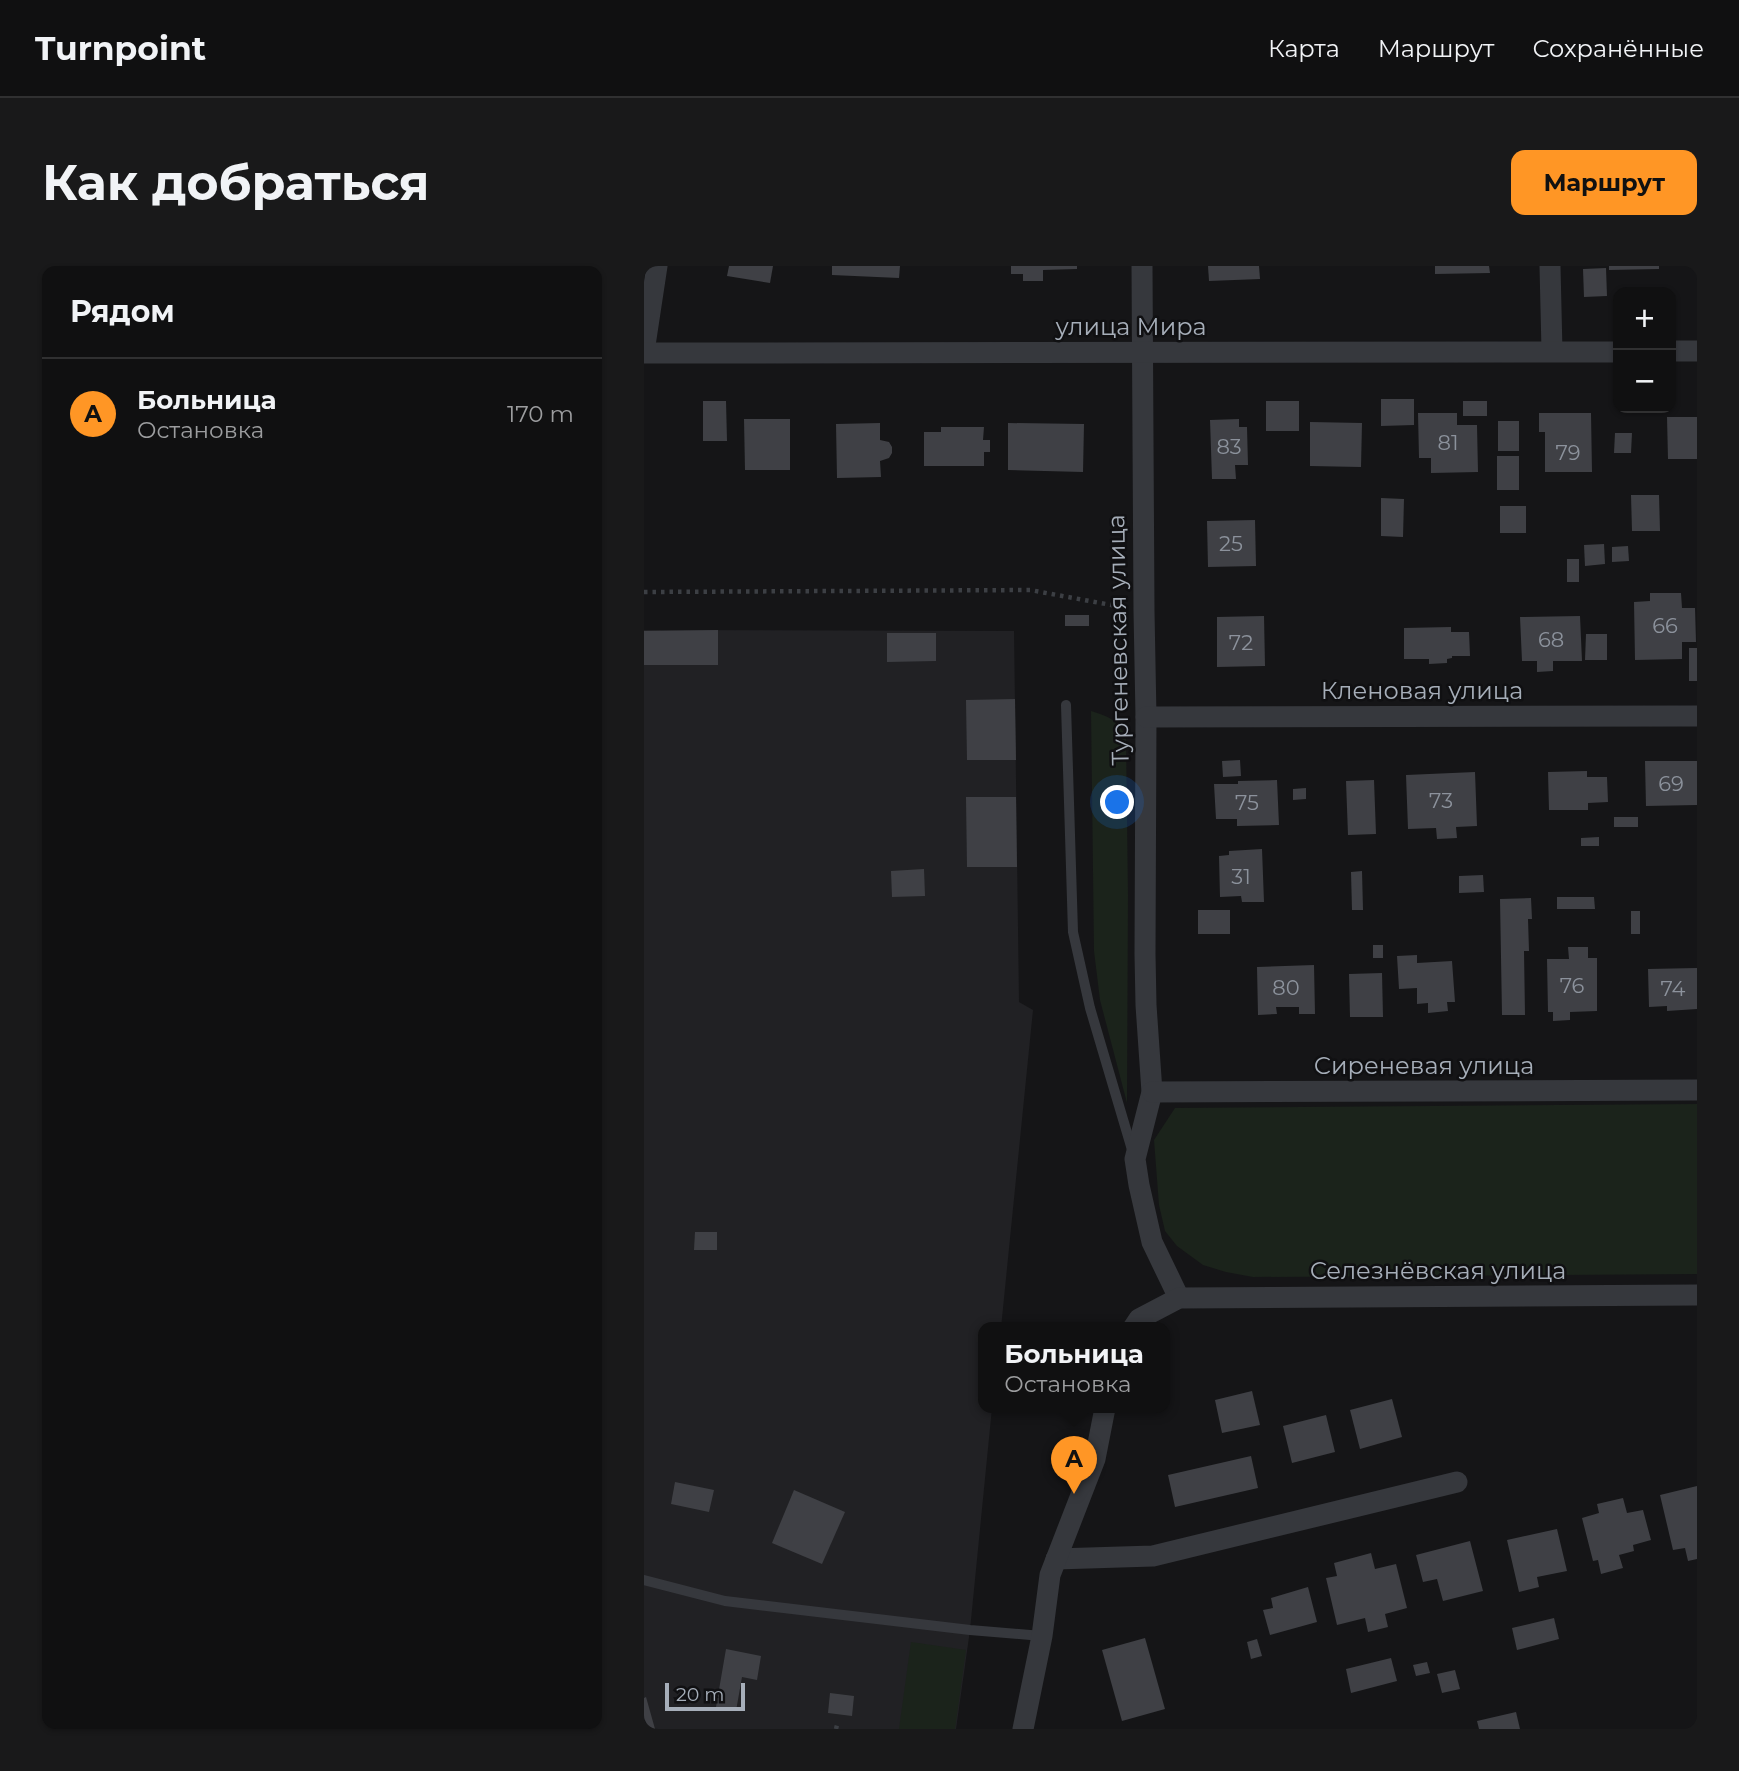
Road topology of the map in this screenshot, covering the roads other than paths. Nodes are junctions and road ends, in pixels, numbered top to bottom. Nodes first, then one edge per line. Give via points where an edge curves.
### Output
1 (657, 266) edge
2 (1142, 266) edge
3 (1550, 266) edge
4 (1552, 351) junction
5 (1676, 351) edge
6 (1697, 351) edge
7 (1142, 352) junction
8 (1613, 352) edge
9 (644, 353) edge
10 (1066, 705) dead end
11 (1697, 716) edge
12 (1146, 717) junction
13 (1697, 1090) edge
14 (1152, 1092) junction
15 (1135, 1159) junction
16 (1697, 1295) edge
17 (1180, 1298) junction
18 (1138, 1322) edge
19 (1104, 1413) edge
20 (1457, 1482) dead end
21 (1056, 1559) junction
22 (644, 1580) edge
23 (1042, 1636) junction
24 (1023, 1729) edge

1 - 9 street
2 - 7 street, Тургеневская улица
3 - 4 street
4 - 7 street, улица Мира
4 - 8 street, улица Мира
5 - 6 street
7 - 9 street, улица Мира
7 - 12 street, Тургеневская улица
10 - 15 lane via 1073,932 1090,1009
11 - 12 street, Кленовая улица
12 - 14 street, Тургеневская улица via 1146,1005
13 - 14 street, Сиреневая улица
14 - 15 street, Тургеневская улица
15 - 17 street, Тургеневская улица via 1152,1242
16 - 17 street, Селезнёвская улица
17 - 18 street
19 - 21 street via 1095,1460
20 - 21 street via 1153,1556
21 - 23 street
22 - 23 lane via 725,1601
23 - 24 street

